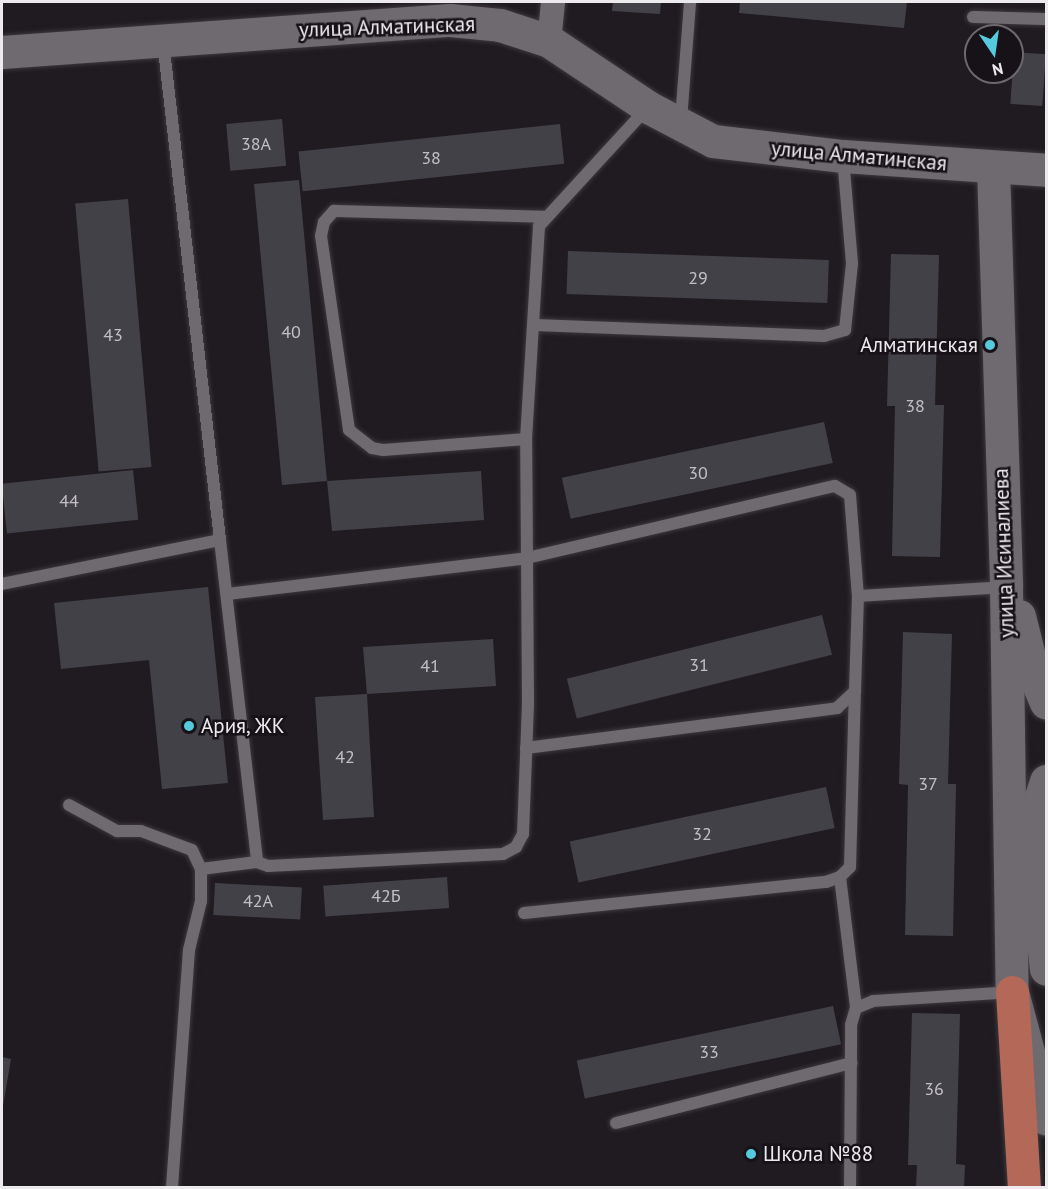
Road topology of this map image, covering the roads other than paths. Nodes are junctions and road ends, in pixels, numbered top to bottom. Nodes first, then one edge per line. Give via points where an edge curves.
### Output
1 (553, 2) edge
2 (690, 2) edge
3 (973, 17) dead end
4 (1047, 19) edge
5 (163, 39) junction
6 (549, 41) junction
7 (2, 52) edge
8 (648, 107) junction
9 (680, 124) junction
10 (843, 156) junction
11 (993, 167) junction
12 (1047, 170) edge
13 (546, 217) junction
14 (535, 325) junction
15 (526, 439) junction
16 (220, 540) junction
17 (527, 558) junction
18 (1005, 576) junction
19 (2, 584) edge
20 (227, 594) junction
21 (858, 596) junction
22 (855, 691) junction
23 (1047, 702) edge
24 (526, 748) junction
25 (1047, 781) edge
26 (69, 806) dead end
27 (257, 862) junction
28 (201, 869) junction
29 (840, 877) junction
30 (524, 913) dead end
31 (1047, 969) edge
32 (1012, 992) junction
33 (856, 1008) junction
34 (851, 1064) junction
35 (1047, 1119) edge
36 (616, 1123) dead end
37 (172, 1188) edge
38 (850, 1188) edge
39 (1024, 1188) edge

1 - 6 street
2 - 9 lane
3 - 4 lane
5 - 6 street, улица Алматинская via 450,20 500,25
5 - 7 street, улица Алматинская
5 - 16 lane
6 - 8 street, улица Алматинская
8 - 9 street, улица Алматинская
8 - 13 lane
9 - 10 street, улица Алматинская via 713,141
10 - 11 street, улица Алматинская
10 - 14 lane via 852,263 845,330 825,336
11 - 12 street
11 - 18 street, улица Исиналиева
13 - 14 lane via 539,226
13 - 15 lane via 334,211 324,222 321,236 349,430 372,448 383,450
14 - 15 lane
15 - 17 lane
16 - 19 lane
16 - 20 lane
17 - 20 lane
17 - 21 lane via 835,486 850,495
17 - 24 lane
18 - 21 lane
18 - 23 street
18 - 32 street, улица Исиналиева
20 - 27 lane
21 - 22 lane
22 - 24 lane via 837,708
22 - 29 lane via 850,867
24 - 27 lane via 523,834 516,847 503,854 268,866
25 - 31 street via 1040,812 1040,915
26 - 28 lane via 117,831 141,831 192,850
27 - 28 lane
28 - 37 lane via 201,902 189,950
29 - 30 lane via 826,882
29 - 33 lane
32 - 33 lane via 873,1001
32 - 35 street, улица Исиналиева
32 - 39 main road
33 - 34 lane via 851,1024
34 - 36 lane
34 - 38 lane

